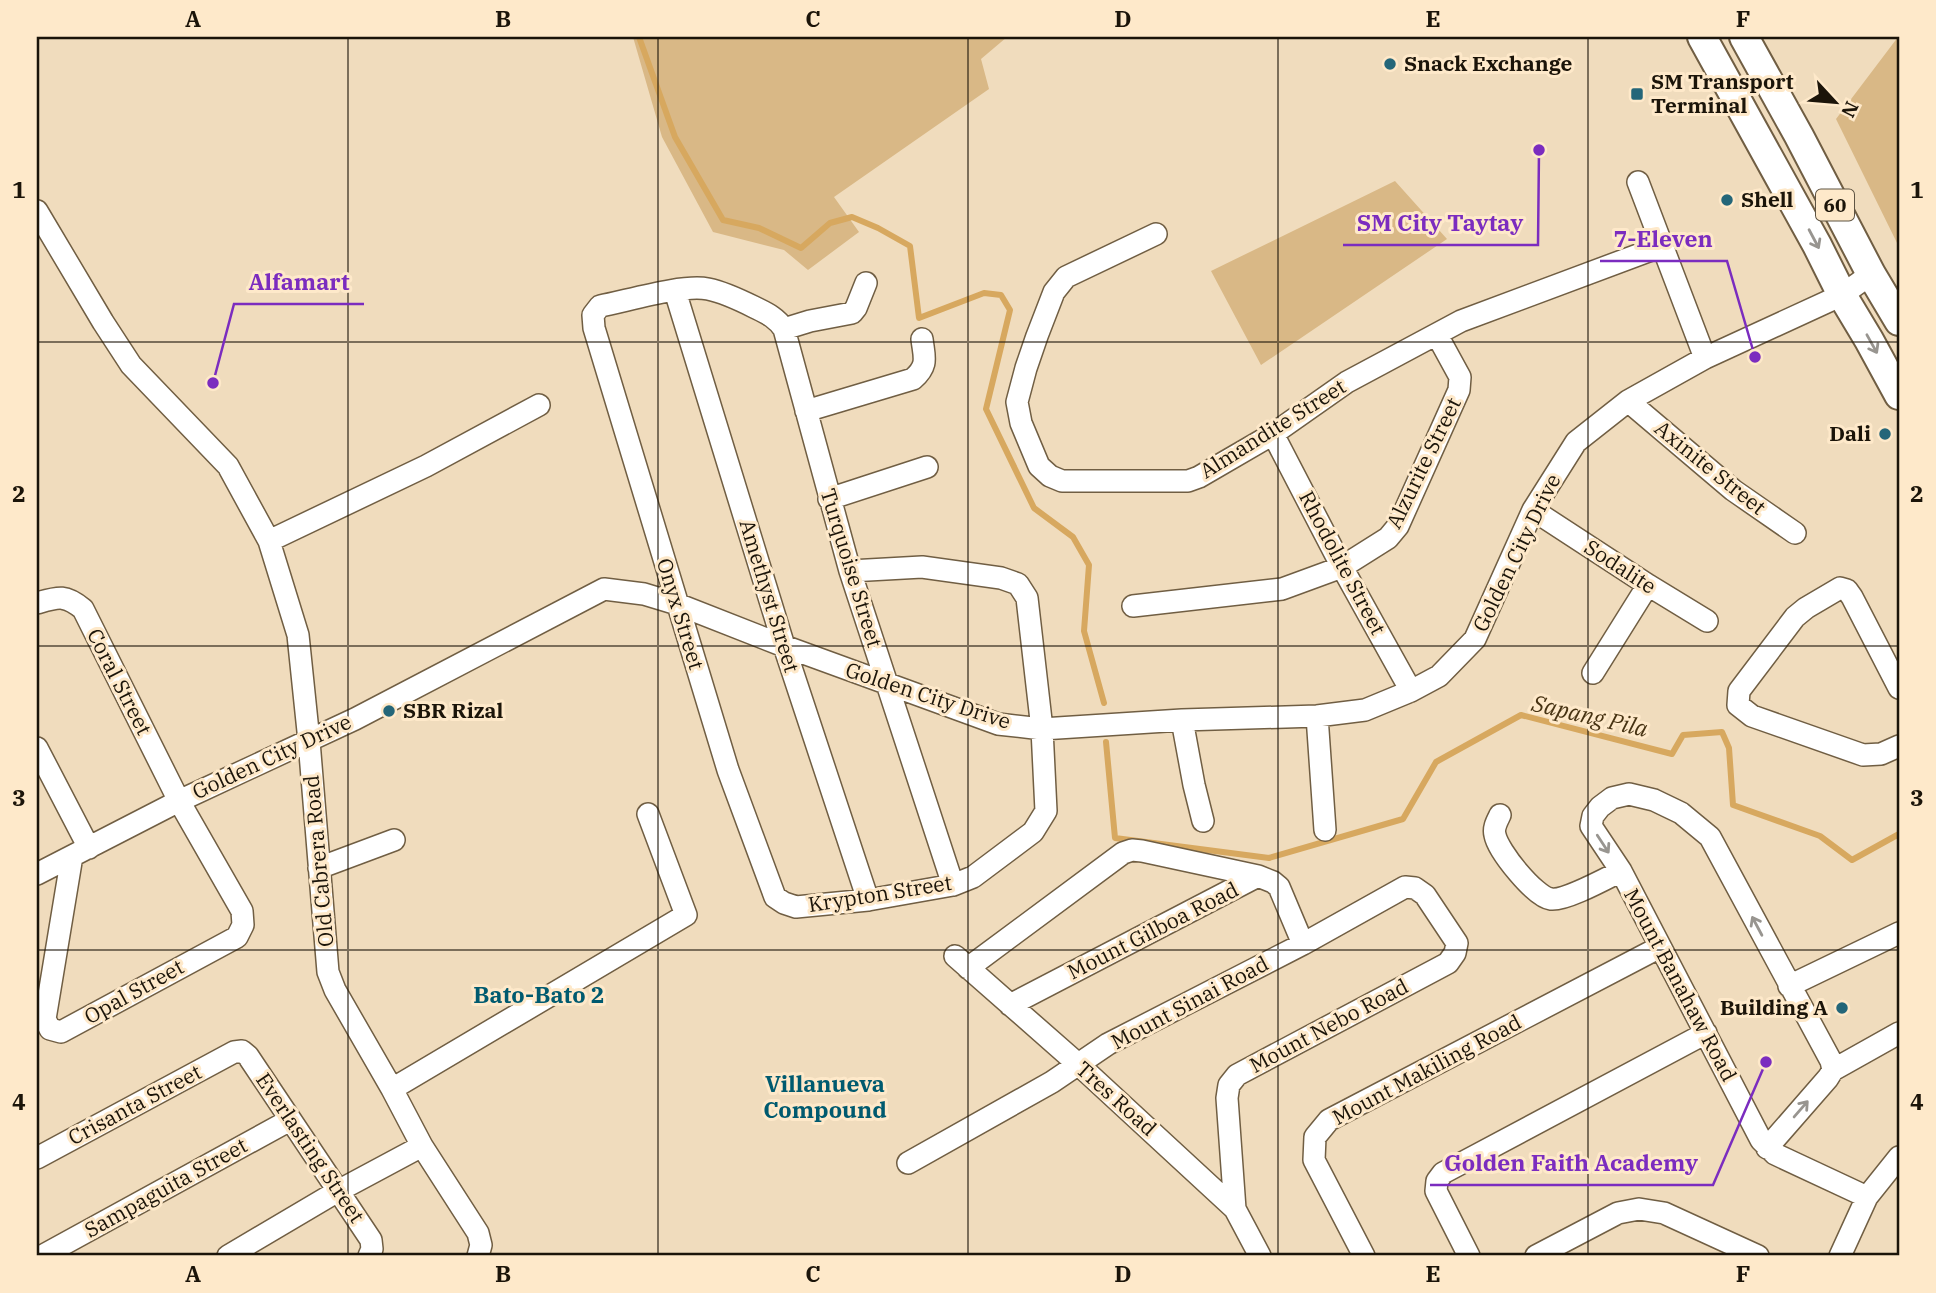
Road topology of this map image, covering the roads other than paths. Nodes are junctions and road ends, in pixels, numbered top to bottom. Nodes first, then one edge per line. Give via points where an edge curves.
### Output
1 (1702, 37) edge
2 (1744, 37) edge
3 (1638, 182) dead end
4 (37, 211) edge
5 (1156, 234) dead end
6 (1662, 246) junction
7 (1871, 274) junction
8 (866, 283) dead end
9 (675, 290) junction
10 (1842, 295) junction
11 (1899, 321) edge
12 (784, 329) junction
13 (1437, 335) junction
14 (922, 339) dead end
15 (1705, 358) junction
16 (1899, 395) edge
17 (1628, 401) junction
18 (539, 405) dead end
19 (806, 411) junction
20 (1273, 434) junction
21 (927, 467) dead end
22 (829, 499) junction
23 (1533, 510) junction
24 (1795, 533) dead end
25 (269, 541) junction
26 (1342, 566) junction
27 (850, 571) junction
28 (1648, 585) junction
29 (37, 603) edge
30 (677, 604) junction
31 (1133, 606) dead end
32 (1707, 621) dead end
33 (784, 646) junction
34 (1593, 673) dead end
35 (887, 684) junction
36 (1899, 688) edge
37 (1411, 691) junction
38 (1317, 716) junction
39 (1182, 720) junction
40 (1042, 729) junction
41 (309, 741) junction
42 (1899, 746) edge
43 (37, 748) edge
44 (179, 801) junction
45 (648, 814) dead end
46 (1500, 815) dead end
47 (1203, 821) dead end
48 (1325, 830) dead end
49 (394, 840) dead end
50 (80, 852) junction
51 (319, 868) junction
52 (1621, 871) junction
53 (37, 874) edge
54 (1258, 876) junction
55 (953, 885) junction
56 (775, 897) joint
57 (868, 900) junction
58 (1899, 933) edge
59 (1457, 943) joint
60 (1303, 944) junction
61 (1660, 947) junction
62 (1789, 986) junction
63 (1010, 1004) junction
64 (1706, 1033) junction
65 (1899, 1033) edge
66 (234, 1052) joint
67 (1079, 1065) junction
68 (1833, 1070) junction
69 (392, 1089) junction
70 (290, 1120) junction
71 (422, 1146) junction
72 (1767, 1148) junction
73 (1899, 1157) edge
74 (37, 1158) edge
75 (908, 1163) dead end
76 (338, 1191) junction
77 (1867, 1197) junction
78 (1235, 1209) junction
79 (1573, 1248) edge
80 (41, 1256) edge
81 (228, 1256) edge
82 (369, 1256) edge
83 (478, 1256) edge
84 (1260, 1256) edge
85 (1364, 1256) edge
86 (1469, 1256) edge
87 (1536, 1256) edge
88 (1758, 1256) edge
89 (1840, 1256) edge

1 -> 10 main road, 60
2 - 7 main road, 60
3 - 6 street
4 - 25 street, Old Cabrera Road via 131,365 228,466
5 - 20 street, Almandite Street via 1066,277 1054,292 1017,402 1039,466 1062,481 1188,481
6 - 13 street, Almandite Street via 1461,321
6 - 15 street
7 - 10 street, Golden City Drive
7 - 11 main road, 60
8 - 12 street via 852,313
9 - 12 street via 707,289 739,300 769,314
9 - 30 street, Onyx Street via 600,306 593,314
9 - 33 street, Amethyst Street
10 - 15 street, Golden City Drive
10 -> 16 main road, 60
12 - 19 street, Turquoise Street
13 - 20 street, Almandite Street via 1347,382
13 - 26 street, Alzurite Street via 1460,377 1459,390 1398,526 1388,538
14 - 19 street via 925,364 914,379
15 - 17 street, Golden City Drive
17 - 23 street, Golden City Drive via 1576,443
17 - 24 street, Axinite Street via 1732,490
18 - 25 street via 426,466
19 - 22 street, Turquoise Street
20 - 26 street, Rhodolite Street
21 - 22 street
22 - 27 street, Turquoise Street
23 - 28 street, Sodalite
23 - 37 street, Golden City Drive via 1475,639 1439,676
25 - 41 street, Old Cabrera Road via 298,635
26 - 31 street, Alzurite Street via 1282,589
26 - 37 street, Rhodolite Street
27 - 35 street, Turquoise Street
27 - 40 street, Krypton Street via 922,567 1018,583 1027,598
28 - 32 street, Sodalite
28 - 34 street
29 - 44 street, Coral Street via 71,599 83,609
30 - 33 street, Golden City Drive
30 - 41 street, Golden City Drive via 604,589
30 - 56 street, Onyx Street via 728,770
33 - 35 street, Golden City Drive
33 - 57 street, Amethyst Street
35 - 40 street, Golden City Drive via 998,724
35 - 55 street, Turquoise Street
36 - 42 street via 1852,597 1840,589 1795,617 1739,691 1738,705 1752,716 1863,755
37 - 38 street, Golden City Drive via 1365,710
38 - 39 street, Golden City Drive
38 - 48 street
39 - 40 street, Golden City Drive
39 - 47 street
40 - 55 street, Krypton Street via 1046,811 1041,821 973,877
41 - 44 street, Golden City Drive
41 - 51 street, Old Cabrera Road
43 - 50 street
44 - 50 street, Golden City Drive
44 - 50 street, Opal Street via 242,911 243,925 237,937 61,1032 50,1028 45,1019
45 - 69 street via 685,915
46 - 52 street, Mount Banahaw Road via 1495,835 1517,872 1545,898 1559,899
49 - 51 street
50 - 53 street, Golden City Drive
51 - 69 street, Old Cabrera Road via 328,972
52 - 61 street, Mount Banahaw Road
62 -> 52 street, Mount Banahaw Road via 1710,837 1681,813 1629,794 1600,807 1591,826
54 - 60 street, Mount Gilboa Road via 1279,887
54 - 63 street, Mount Gilboa Road
54 - 63 street, Tres Road via 1132,850 1123,853 962,962
55 - 57 street, Krypton Street
56 - 57 street, Krypton Street via 796,907
58 - 62 street
59 - 60 street, Mount Sinai Road via 1425,895 1405,887
59 - 78 street, Mount Nebo Road via 1448,962 1237,1075 1227,1098
60 - 67 street, Mount Sinai Road via 1108,1044
61 - 64 street, Mount Banahaw Road
61 - 85 street, Mount Makiling Road via 1329,1119 1314,1137 1314,1160
62 - 68 street
63 - 67 street, Tres Road
64 - 72 street, Mount Banahaw Road
64 - 86 street via 1443,1173 1436,1191
65 - 68 street
66 - 70 street, Everlasting Street via 248,1056
66 - 74 street, Crisanta Street
67 - 75 street, Mount Sinai Road
67 - 78 street, Tres Road
72 -> 68 street
69 - 71 street, Old Cabrera Road
70 - 76 street, Everlasting Street
70 - 80 street, Sampaguita Street
71 - 76 street
71 - 83 street, Old Cabrera Road via 478,1233
72 - 77 street
73 - 77 street
76 - 81 street
76 - 82 street, Everlasting Street via 370,1240
77 - 89 street
78 - 84 street, Tres Road
79 - 87 street
79 - 88 street via 1618,1213 1639,1209 1664,1213

